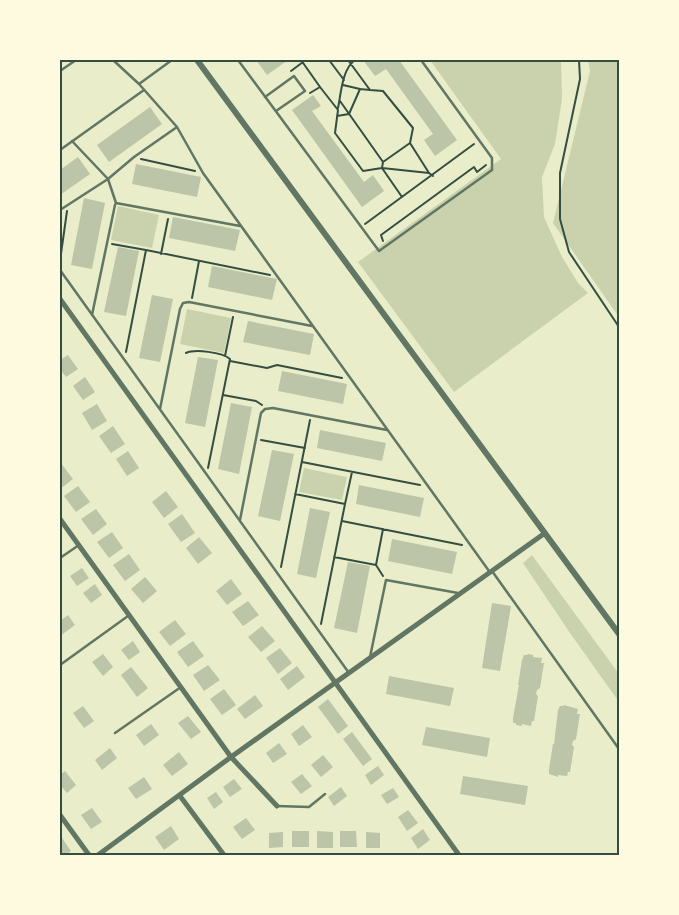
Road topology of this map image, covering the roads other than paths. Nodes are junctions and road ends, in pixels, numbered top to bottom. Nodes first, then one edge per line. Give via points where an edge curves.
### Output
1 (76, 60) edge
2 (113, 60) edge
3 (172, 60) edge
4 (197, 60) edge
5 (238, 60) edge
6 (421, 60) edge
7 (60, 71) edge
8 (139, 84) junction
9 (144, 90) junction
10 (265, 97) junction
11 (276, 111) junction
12 (177, 127) junction
13 (72, 141) junction
14 (60, 150) edge
15 (108, 178) junction
16 (116, 203) junction
17 (60, 210) edge
18 (242, 227) junction
19 (60, 270) edge
20 (60, 299) edge
21 (92, 315) junction
22 (314, 326) junction
23 (160, 409) junction
24 (388, 431) junction
25 (60, 518) edge
26 (240, 521) junction
27 (545, 533) junction
28 (79, 544) junction
29 (60, 558) edge
30 (491, 572) junction
31 (460, 594) junction
32 (129, 615) junction
33 (619, 634) edge
34 (369, 659) junction
35 (60, 664) edge
36 (349, 673) junction
37 (336, 682) junction
38 (181, 687) junction
39 (115, 733) dead end
40 (619, 749) edge
41 (231, 757) junction
42 (325, 794) dead end
43 (180, 796) junction
44 (277, 806) joint
45 (60, 816) edge
46 (90, 855) edge
47 (98, 855) edge
48 (224, 855) edge
49 (460, 855) edge

1 - 7 lane
2 - 8 lane
3 - 8 lane
4 - 27 street
5 - 10 lane
6 - 11 lane via 492,158 492,170 379,251
8 - 9 lane
9 - 12 lane
9 - 13 lane
10 - 11 lane
10 - 11 lane via 294,76 305,90
12 - 15 lane
12 - 18 lane via 203,173
13 - 14 lane
13 - 15 lane
15 - 16 lane
15 - 17 lane
16 - 18 lane
16 - 21 lane
18 - 22 lane
19 - 21 lane
20 - 37 street
21 - 23 lane
22 - 23 lane via 184,303 180,309
22 - 24 lane
23 - 26 lane
24 - 26 lane via 265,409 261,413
24 - 30 lane
25 - 28 street
26 - 36 lane
27 - 30 street
27 - 33 street
28 - 29 lane
28 - 32 street
30 - 31 street
30 - 40 lane
31 - 34 street
31 - 34 lane via 386,580
32 - 35 lane
32 - 38 street
34 - 36 street
36 - 37 street
37 - 41 street
37 - 49 street
38 - 39 lane
38 - 41 street
41 - 43 street
41 - 44 street
42 - 44 lane via 309,807
43 - 47 street
43 - 48 street
45 - 46 street

